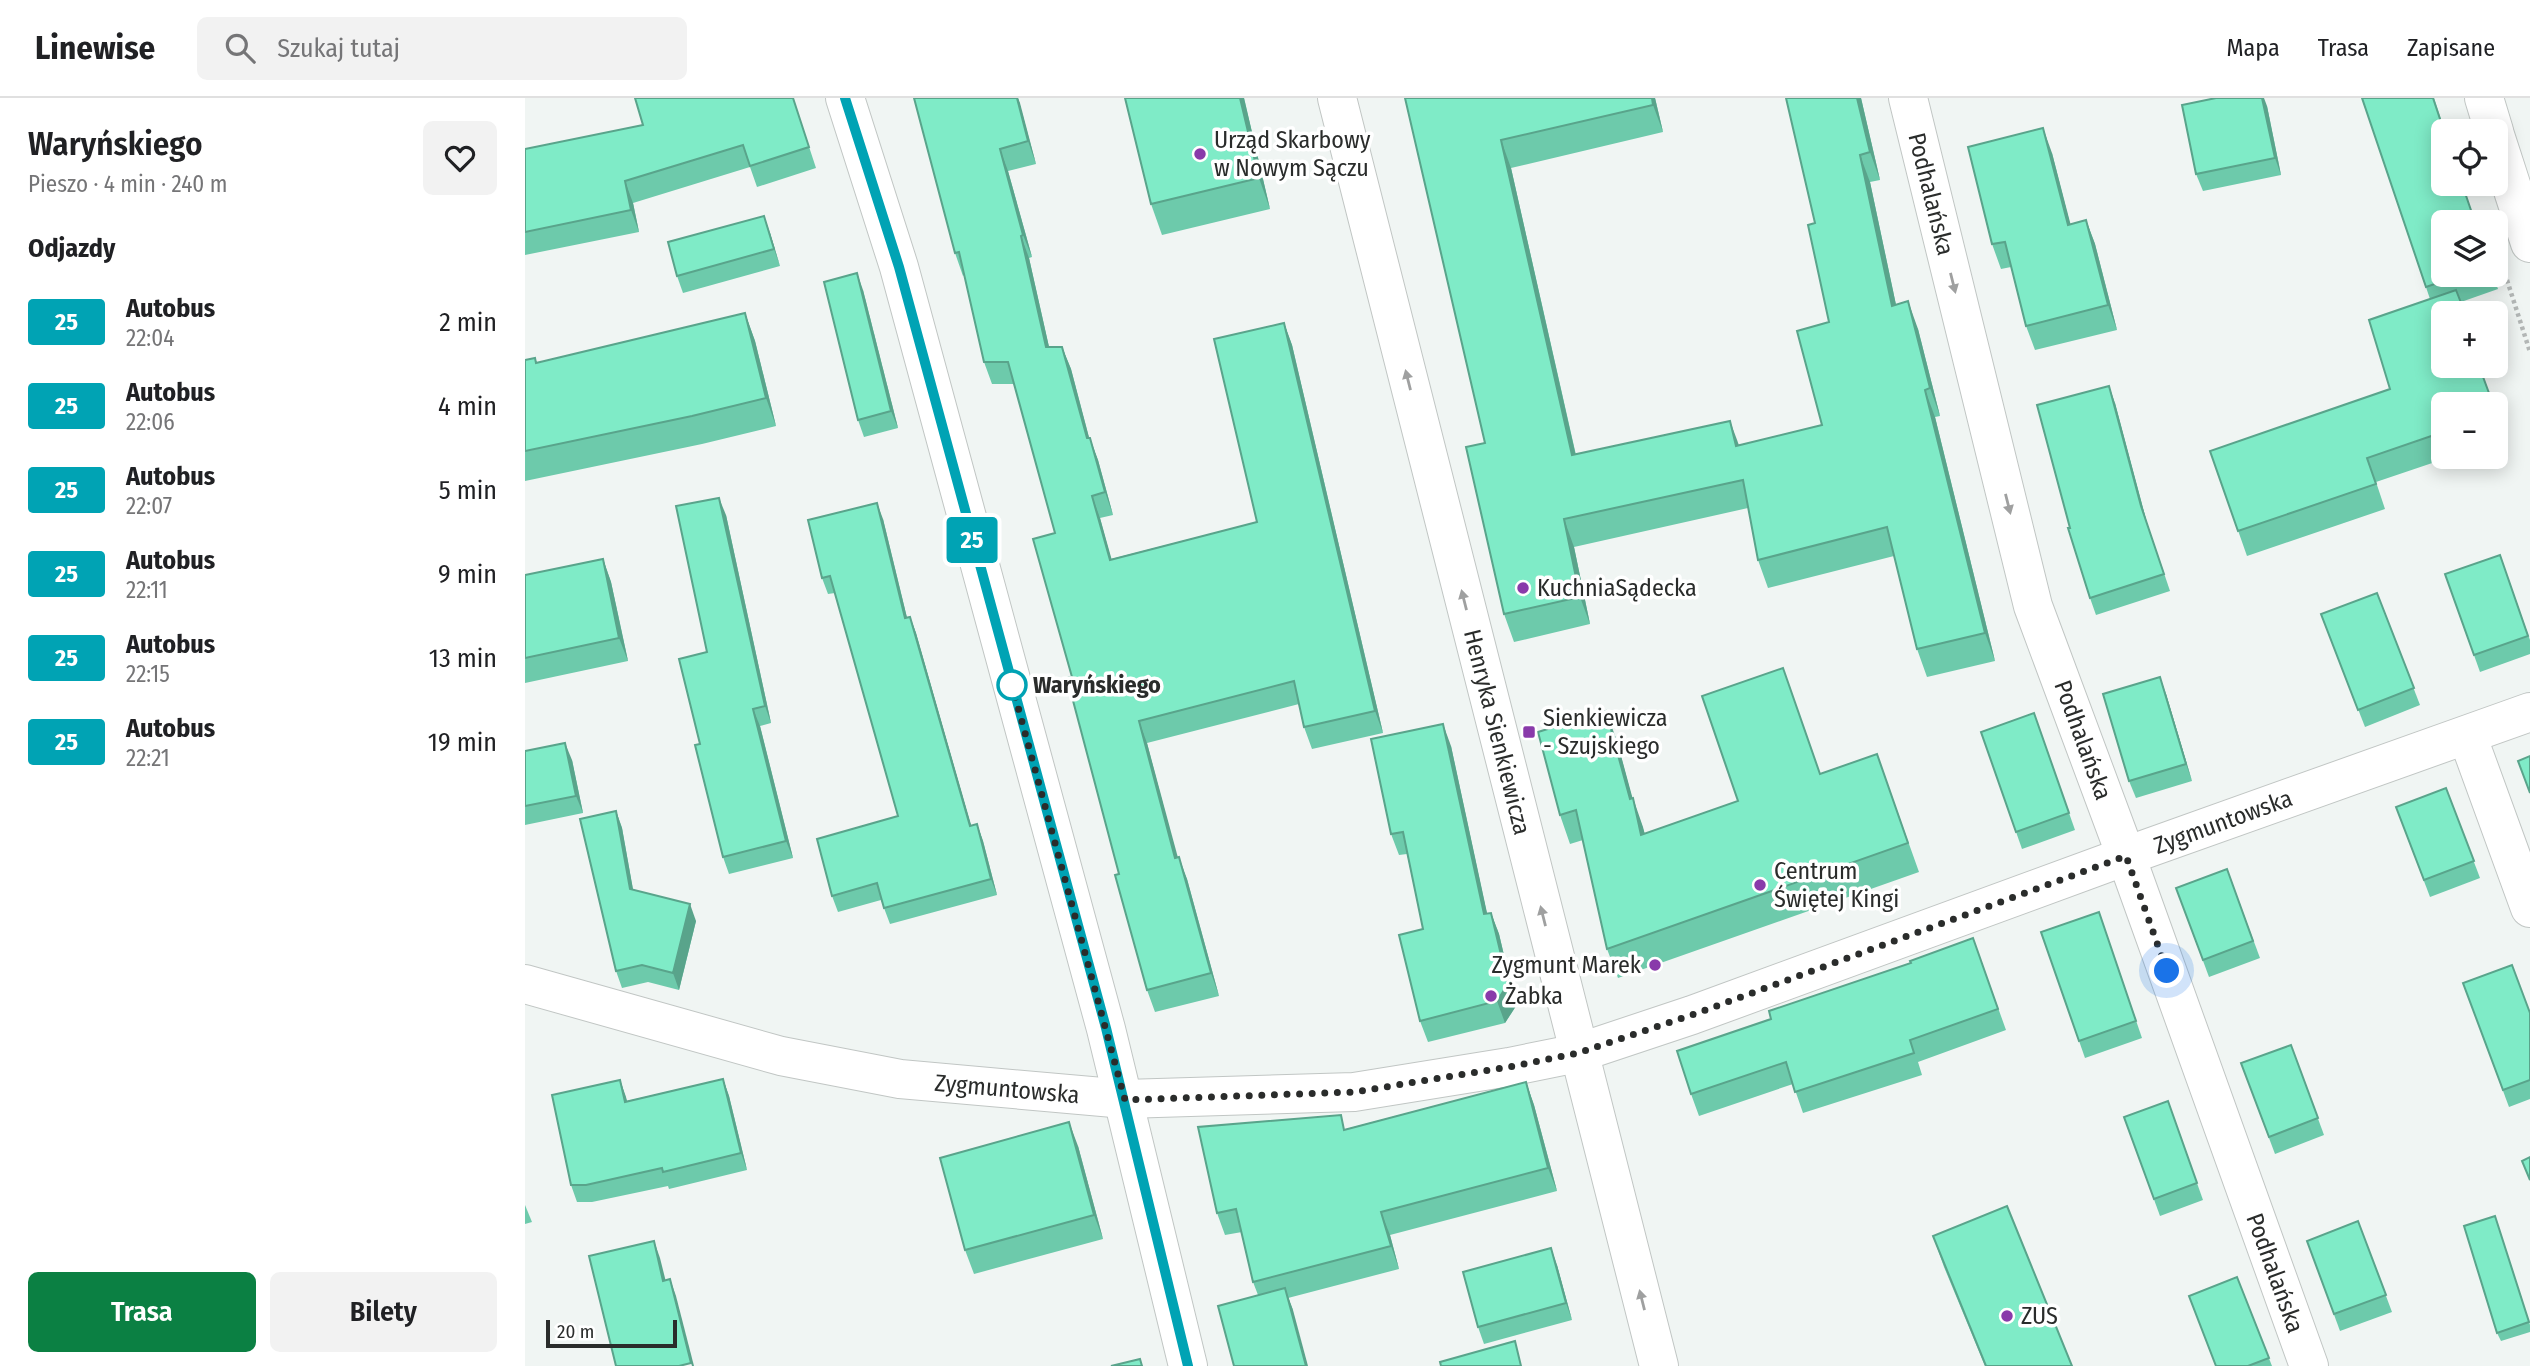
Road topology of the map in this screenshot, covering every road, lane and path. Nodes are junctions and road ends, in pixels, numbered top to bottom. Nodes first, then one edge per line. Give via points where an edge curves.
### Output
1 (845, 98) edge
2 (1338, 98) edge
3 (1908, 98) edge
4 (2484, 98) edge
5 (2491, 119) edge
6 (2508, 174) edge
7 (2530, 243) edge
8 (2508, 282) edge
9 (2530, 352) edge
10 (2530, 712) edge
11 (2467, 735) junction
12 (2126, 856) junction
13 (2530, 908) edge
14 (525, 984) edge
15 (1578, 1053) junction
16 (1125, 1100) junction
17 (1188, 1366) edge
18 (1659, 1366) edge
19 (2309, 1366) edge

1 - 16 street via 899,267
15 -> 2 street, Henryka Sienkiewicza
3 -> 12 street, Podhalańska via 2033,606
4 - 5 street
6 - 7 street
8 - 9 path
10 - 11 street, Zygmuntowska
11 - 12 street, Zygmuntowska
11 - 13 street
12 - 15 street, Zygmuntowska
12 - 19 street, Podhalańska
14 - 16 street, Zygmuntowska via 781,1056 900,1079
15 - 16 street, Zygmuntowska via 1354,1092
18 -> 15 street, Henryka Sienkiewicza
16 - 17 street

